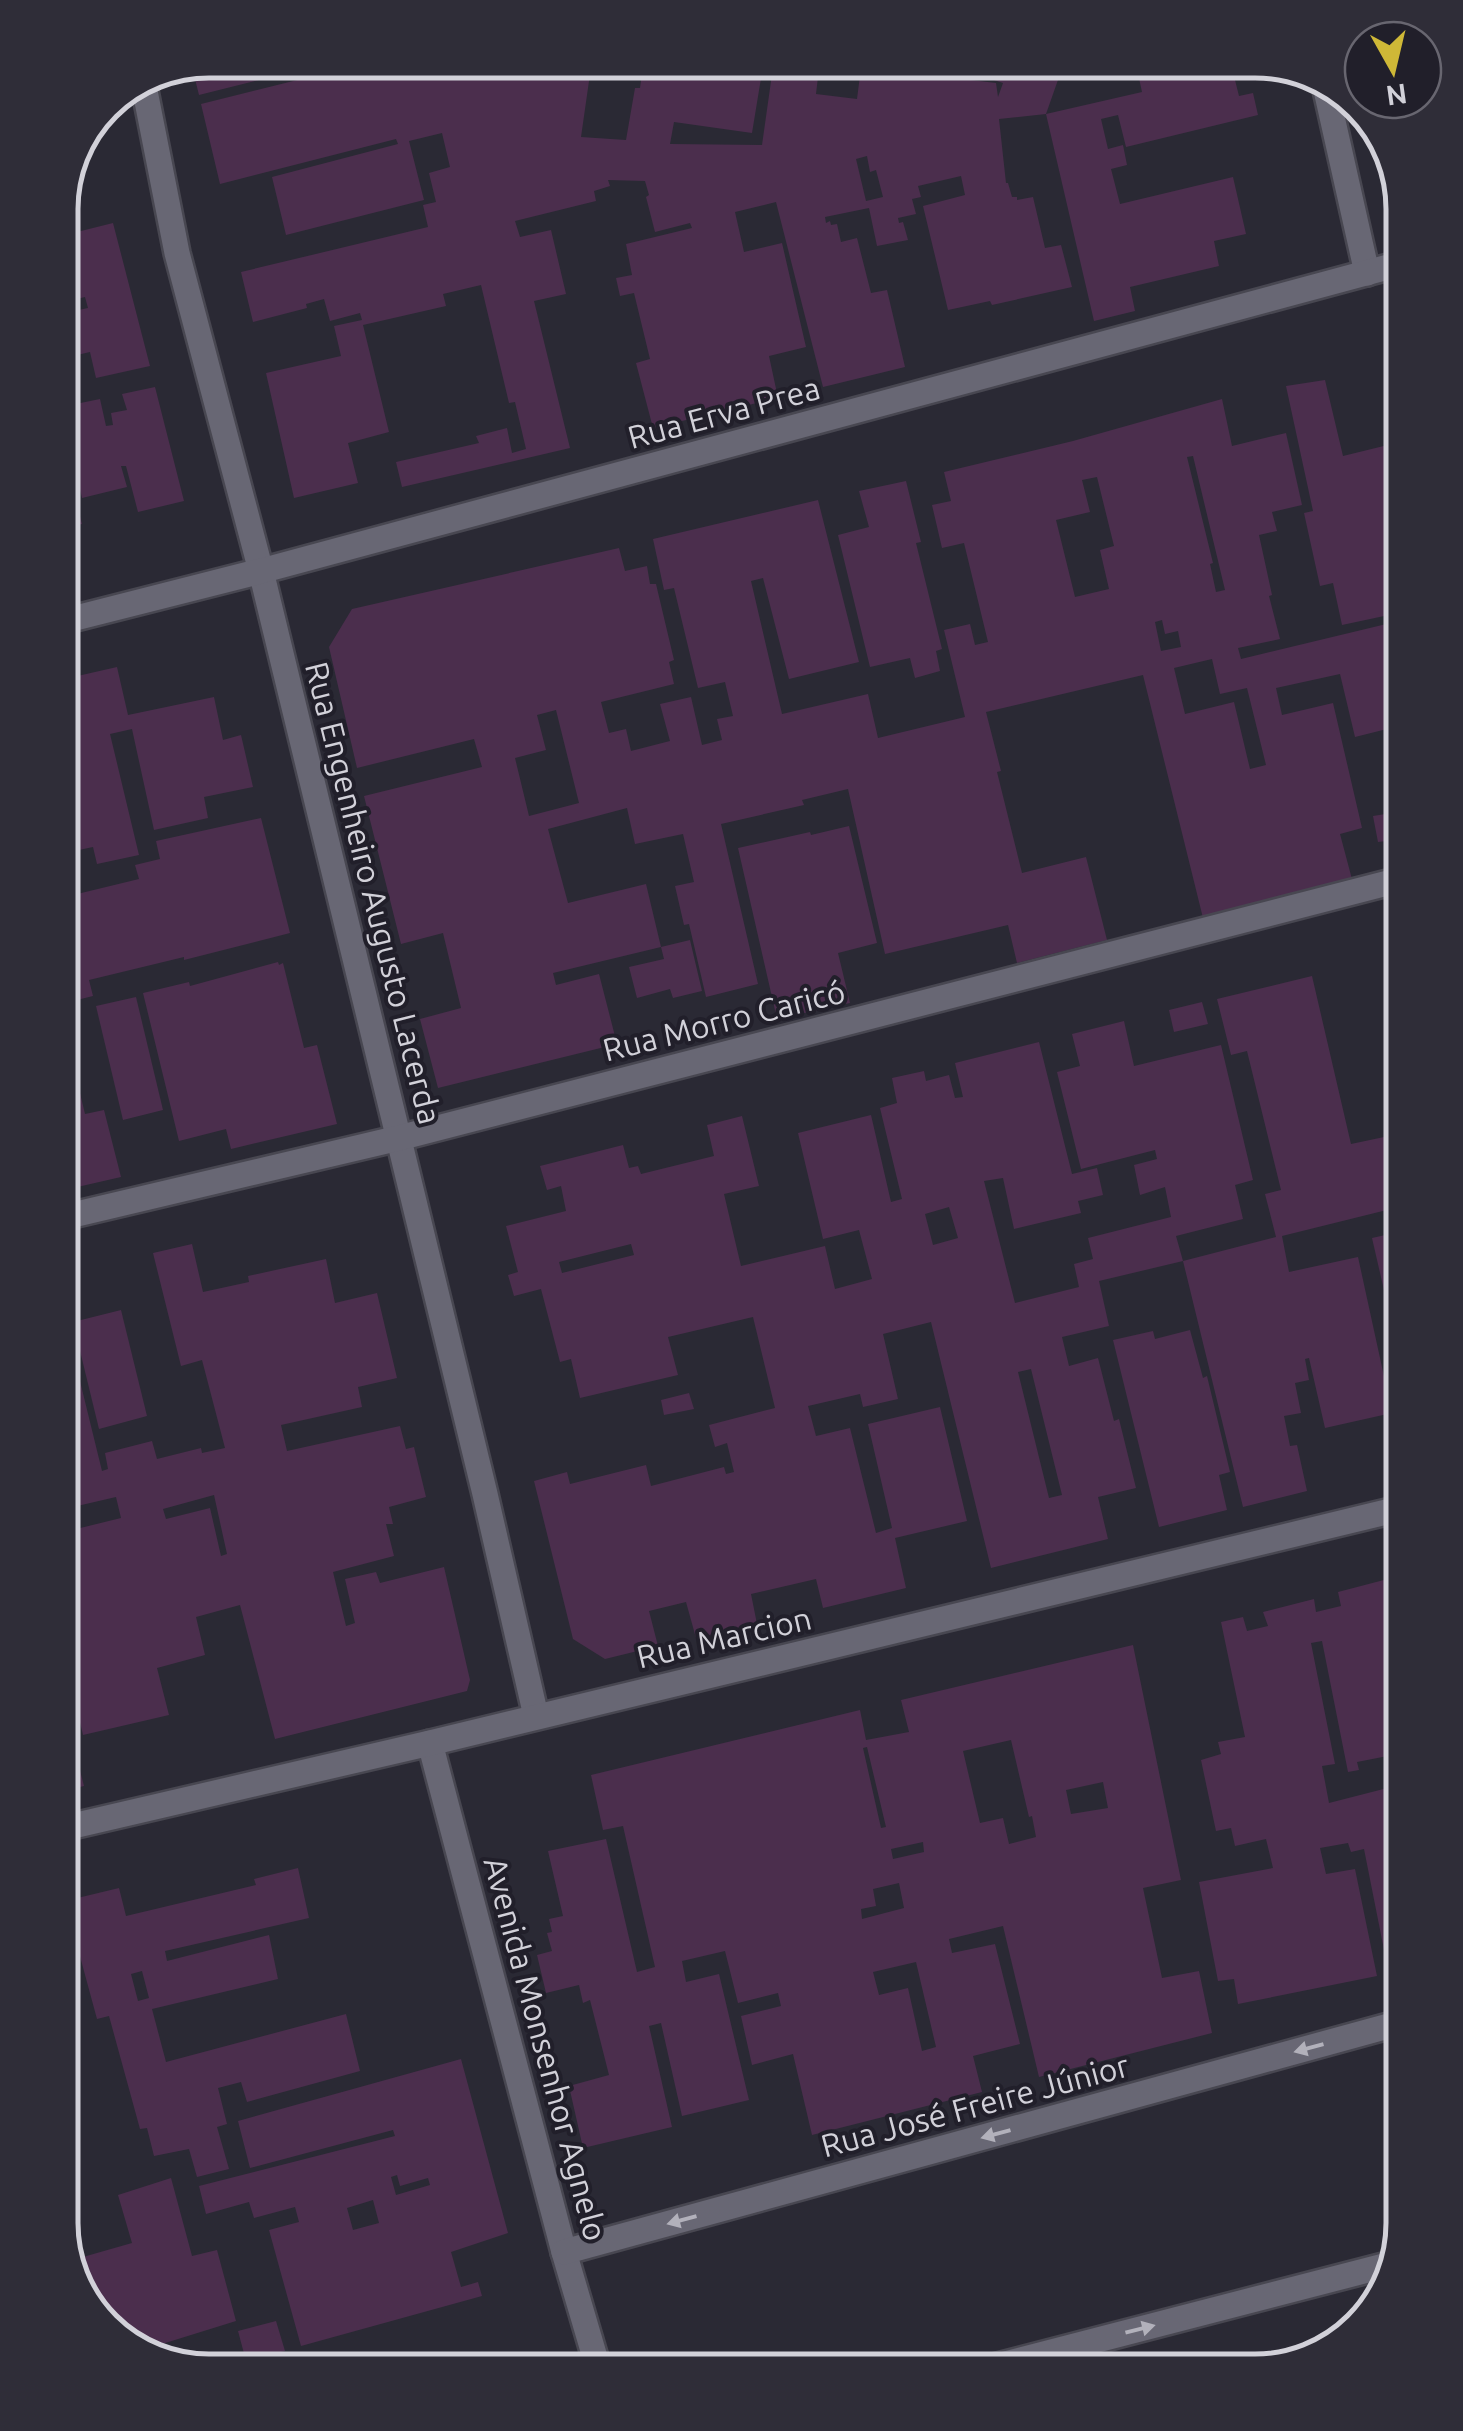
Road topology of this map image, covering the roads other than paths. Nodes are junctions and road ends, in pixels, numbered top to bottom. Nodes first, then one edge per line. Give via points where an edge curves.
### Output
1 (146, 94) edge
2 (1328, 101) edge
3 (1386, 268) edge
4 (1366, 273) junction
5 (261, 571) junction
6 (78, 617) edge
7 (1386, 884) edge
8 (399, 1138) junction
9 (78, 1214) edge
10 (1386, 1512) edge
11 (536, 1716) junction
12 (430, 1743) junction
13 (78, 1825) edge
14 (1386, 2027) edge
15 (564, 2252) junction
16 (1378, 2267) edge
17 (594, 2353) edge
18 (1044, 2354) edge

1 - 5 street, Rua Engenheiro Augusto Lacerda via 177,253
2 - 4 street
3 - 4 street, Rua Erva Prea
4 - 5 street, Rua Erva Prea
5 - 6 street, Rua Erva Prea
5 - 8 street, Rua Engenheiro Augusto Lacerda
7 - 8 street, Rua Morro Caricó
8 - 9 street, Rua Morro Caricó
8 - 11 street, Rua Engenheiro Augusto Lacerda
10 - 11 street, Rua Marcion
11 - 12 street, Rua Marcion
12 - 13 street, Rua Marcion
12 - 15 street, Avenida Monsenhor Agnelo
14 -> 15 street, Rua José Freire Júnior
15 - 17 street, Avenida Monsenhor Agnelo
18 -> 16 street

